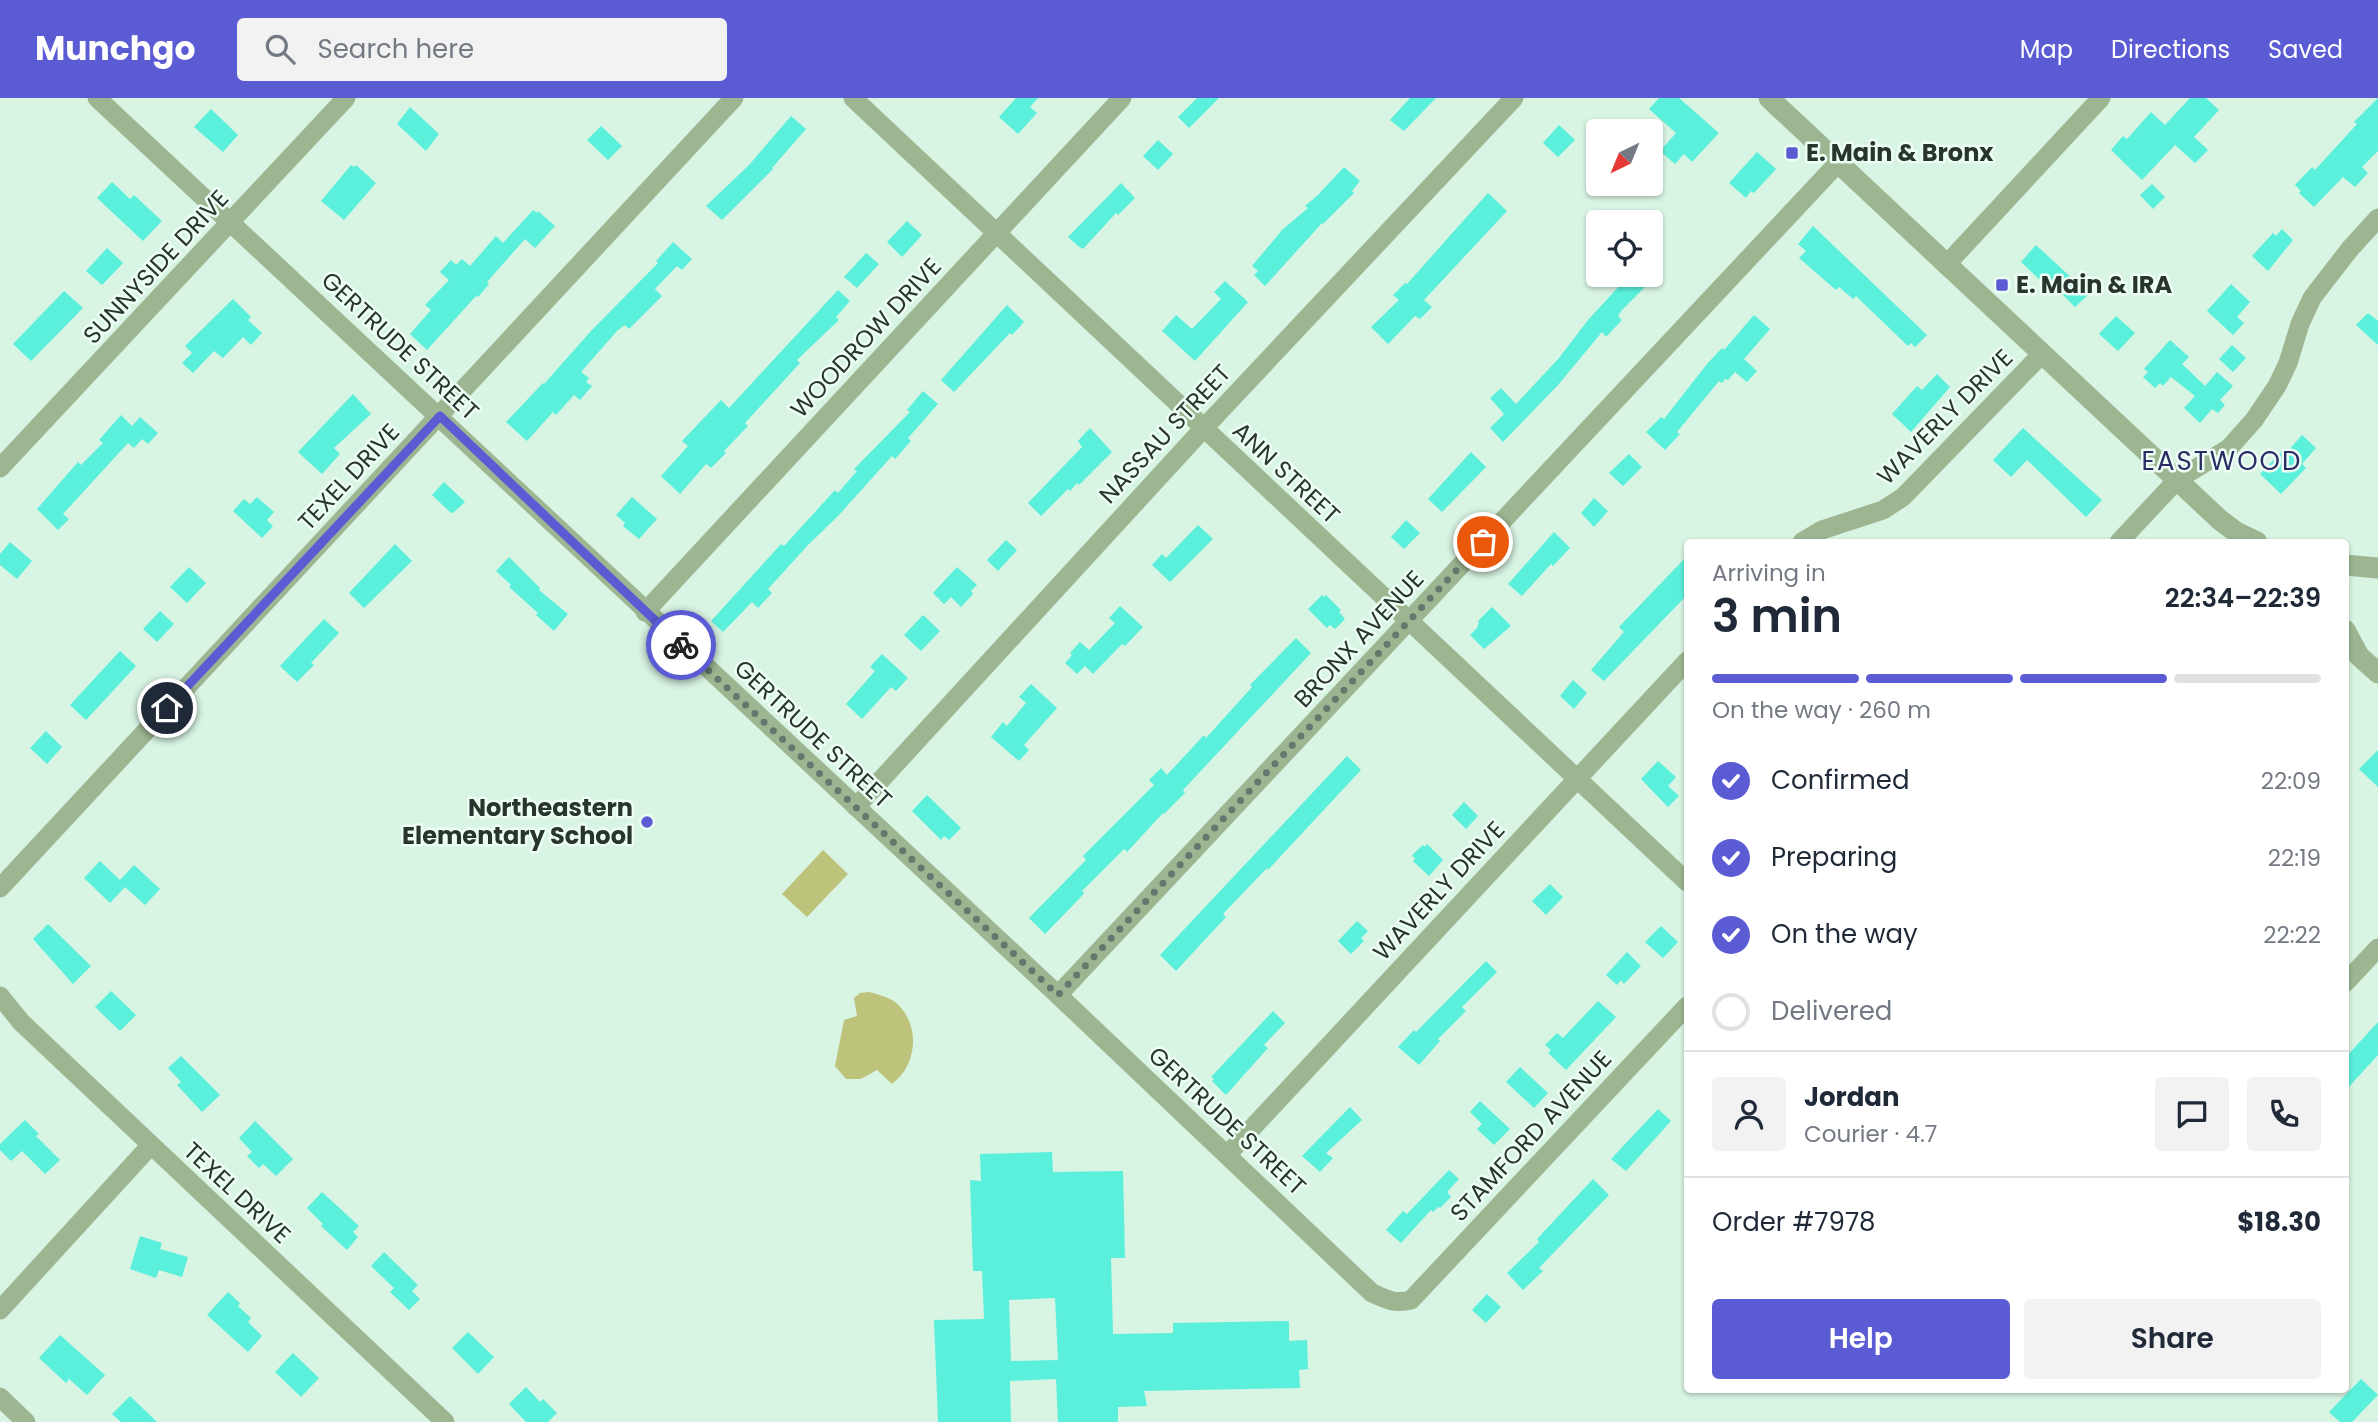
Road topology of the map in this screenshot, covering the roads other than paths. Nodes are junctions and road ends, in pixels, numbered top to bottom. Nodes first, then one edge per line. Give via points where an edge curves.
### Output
1 (97, 98) edge
2 (346, 98) edge
3 (734, 98) edge
4 (853, 98) edge
5 (1122, 98) edge
6 (1514, 98) edge
7 (1769, 98) edge
8 (2101, 98) edge
9 (1838, 163) junction
10 (2378, 218) edge
11 (231, 222) junction
12 (996, 234) junction
13 (1946, 265) junction
14 (2042, 354) junction
15 (440, 416) junction
16 (1203, 429) junction
17 (0, 468) edge
18 (2176, 480) junction
19 (1807, 539) edge
20 (2122, 539) edge
21 (2251, 539) edge
22 (2349, 565) edge
23 (2378, 568) edge
24 (645, 612) junction
25 (1409, 621) junction
26 (2349, 637) edge
27 (1684, 664) edge
28 (2378, 673) edge
29 (1576, 779) junction
30 (856, 807) junction
31 (1684, 880) edge
32 (0, 888) edge
33 (2378, 948) edge
34 (2349, 979) edge
35 (1058, 995) junction
36 (0, 996) edge
37 (1684, 1009) edge
38 (151, 1146) junction
39 (1227, 1155) junction
40 (1411, 1300) joint
41 (0, 1310) edge
42 (0, 1397) edge
43 (26, 1422) edge
44 (445, 1422) edge

1 - 11 street, GERTRUDE STREET
2 - 11 street, SUNNYSIDE DRIVE
3 - 15 street, TEXEL DRIVE
4 - 12 street, ANN STREET
5 - 12 street, WOODROW DRIVE
6 - 16 street, NASSAU STREET
7 - 9 street
8 - 13 street
9 - 13 street
9 - 25 street, BRONX AVENUE
10 - 18 street via 2312,298 2288,363 2254,420 2229,448
11 - 15 street, GERTRUDE STREET
11 - 17 street, SUNNYSIDE DRIVE
12 - 16 street, ANN STREET
12 - 24 street, WOODROW DRIVE
13 - 14 street
14 - 18 street
14 - 19 street, WAVERLY DRIVE via 1903,497 1883,510
15 - 24 street, GERTRUDE STREET
15 - 32 street, TEXEL DRIVE
16 - 25 street, ANN STREET
16 - 30 street, NASSAU STREET
18 - 20 street
18 - 21 street via 2220,520
22 - 23 street
24 - 30 street, GERTRUDE STREET
25 - 29 street, ANN STREET
25 - 35 street, BRONX AVENUE
26 - 28 street via 2359,656
27 - 29 street, WAVERLY DRIVE
29 - 31 street, ANN STREET
29 - 39 street, WAVERLY DRIVE
30 - 35 street, GERTRUDE STREET
33 - 34 street
35 - 39 street, GERTRUDE STREET
36 - 38 street, TEXEL DRIVE via 21,1022
37 - 40 street, STAMFORD AVENUE
38 - 41 street
38 - 44 street, TEXEL DRIVE
39 - 40 street, GERTRUDE STREET via 1372,1293 1398,1303
42 - 43 street

